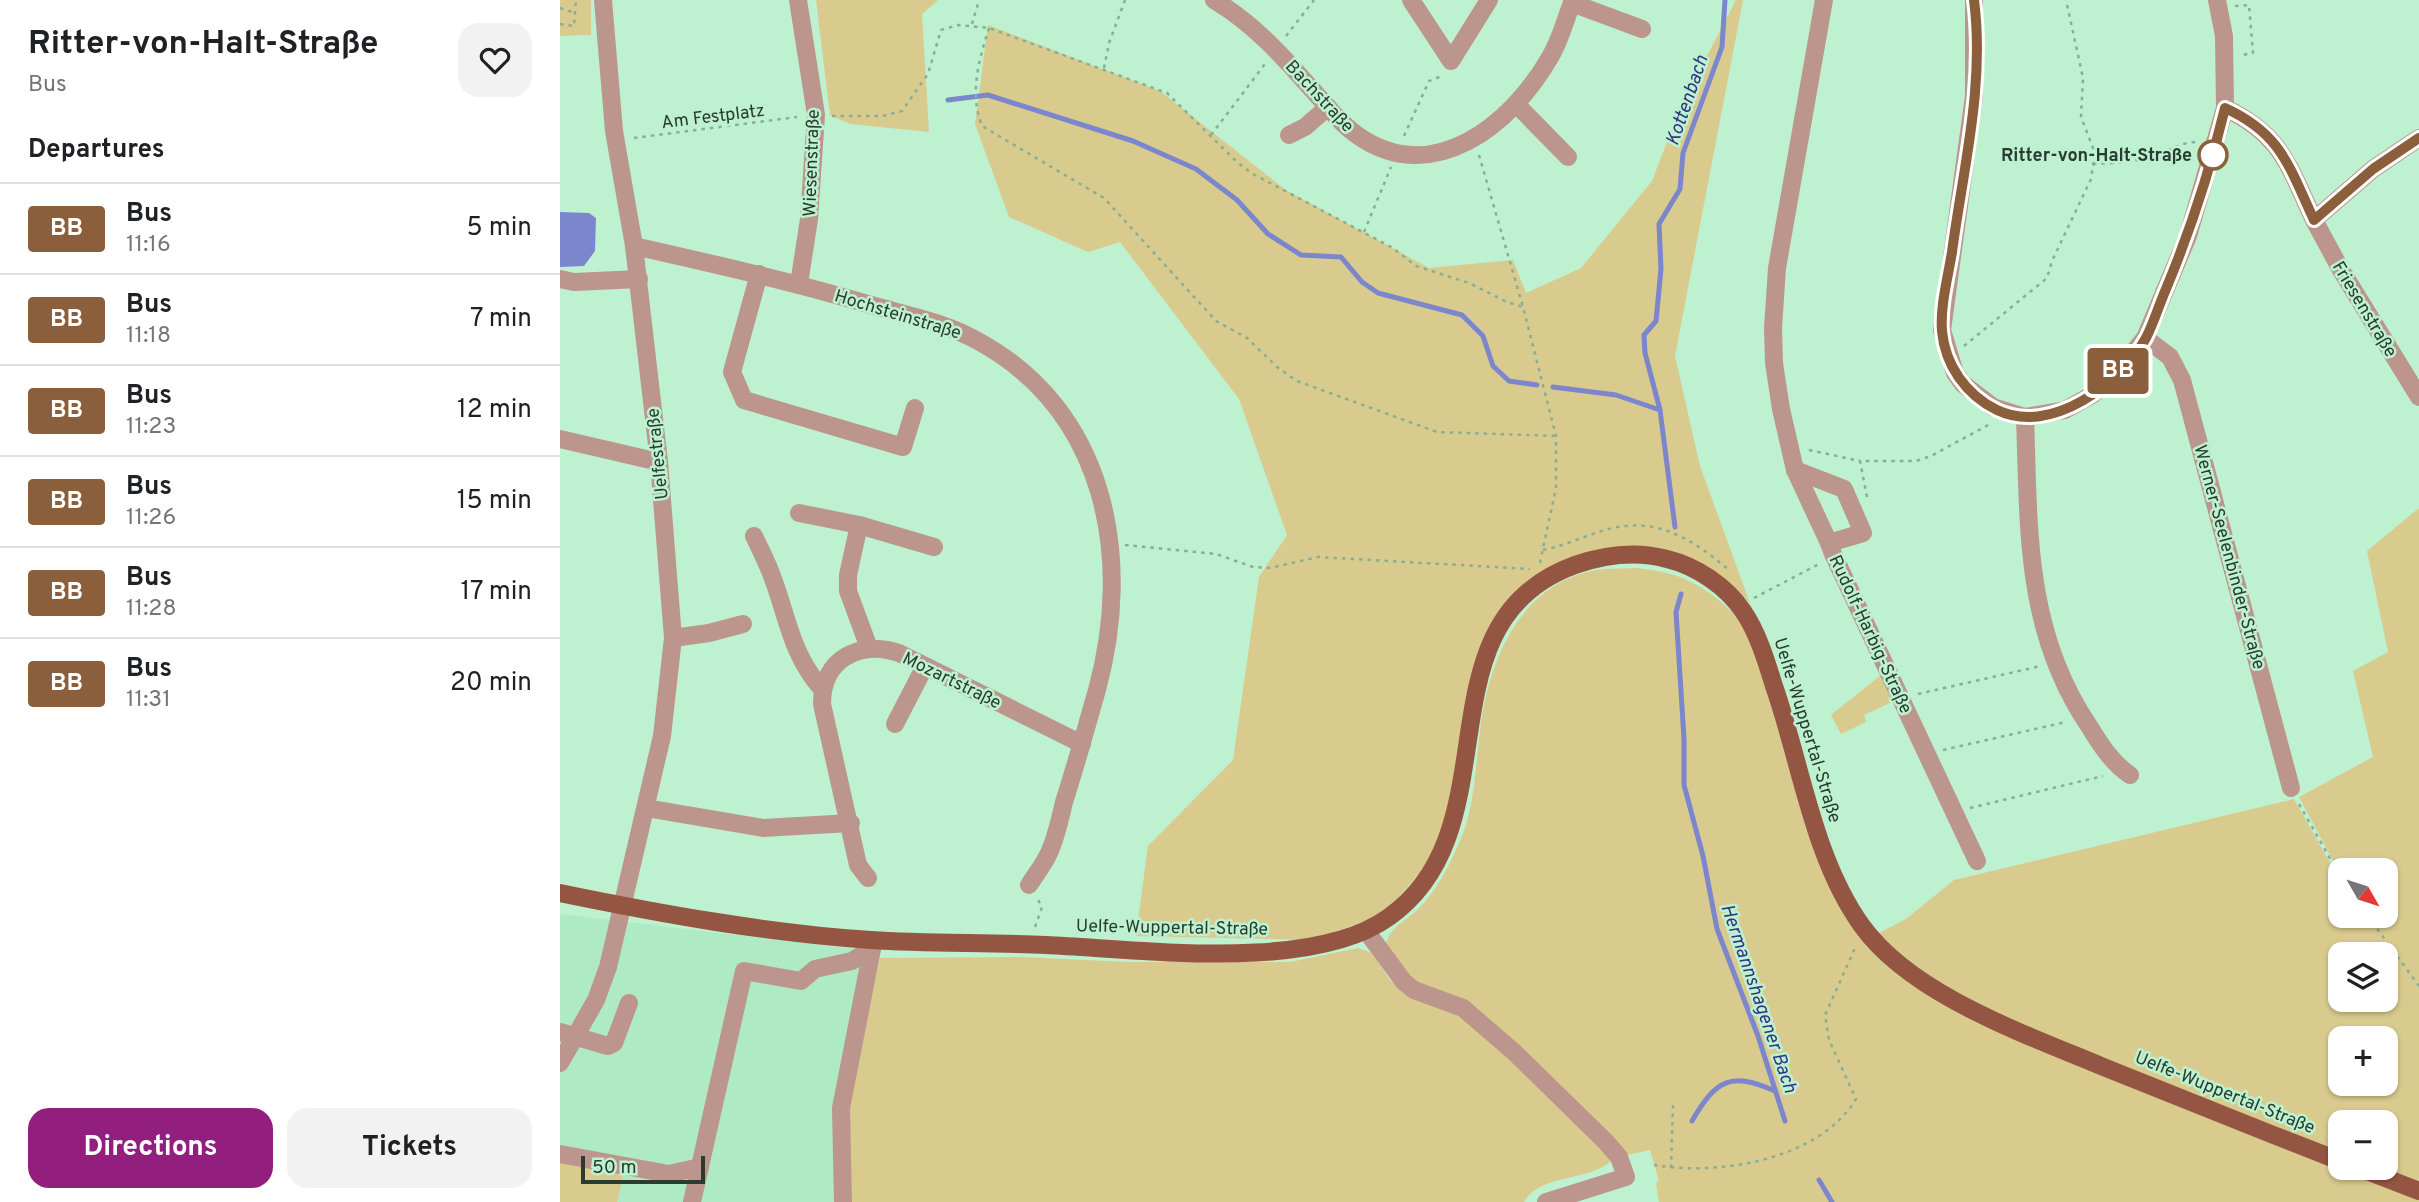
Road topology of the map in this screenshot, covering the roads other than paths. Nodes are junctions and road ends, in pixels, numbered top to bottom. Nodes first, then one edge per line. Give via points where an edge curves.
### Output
1 (603, 0) edge
2 (798, 0) edge
3 (1214, 0) edge
4 (1411, 0) edge
5 (1489, 0) edge
6 (1824, 0) edge
7 (1974, 0) edge
8 (2217, 0) edge
9 (1573, 2) edge
10 (1642, 29) dead end
11 (1517, 105) junction
12 (1328, 107) junction
13 (2225, 108) junction
14 (1289, 135) dead end
15 (2419, 138) edge
16 (1568, 158) dead end
17 (2314, 220) junction
18 (634, 246) junction
19 (759, 274) junction
20 (560, 279) edge
21 (639, 279) junction
22 (799, 284) junction
23 (2146, 338) junction
24 (2419, 397) edge
25 (915, 408) dead end
26 (2025, 417) junction
27 (560, 439) edge
28 (659, 462) junction
29 (1795, 470) junction
30 (799, 513) dead end
31 (859, 525) junction
32 (754, 536) dead end
33 (1829, 543) junction
34 (934, 547) dead end
35 (743, 624) dead end
36 (673, 638) junction
37 (869, 648) junction
38 (925, 666) junction
39 (822, 689) junction
40 (895, 724) dead end
41 (1082, 744) junction
42 (2127, 773) road end
43 (2291, 788) road end
44 (646, 808) junction
45 (851, 823) junction
46 (1978, 861) dead end
47 (868, 878) dead end
48 (1030, 885) dead end
49 (560, 893) edge
50 (623, 906) junction
51 (1367, 932) junction
52 (873, 944) junction
53 (629, 1003) dead end
54 (569, 1034) edge
55 (560, 1063) edge
56 (560, 1154) edge
57 (2328, 1156) edge
58 (700, 1167) junction
59 (2391, 1180) edge
60 (2419, 1191) edge
61 (692, 1202) edge
62 (844, 1202) edge
63 (1546, 1202) edge

1 - 18 street, Uelfestraße via 614,131
2 - 22 street, Wiesenstraße via 816,115
3 - 12 street, Bachstraße via 1317,85
4 - 5 street via 1446,68
6 - 29 street via 1777,268 1774,363
7 - 26 street via 1974,96 1942,330 1963,384 2005,413
8 - 13 street via 2224,36
9 - 10 street
9 - 11 street, Bachstraße via 1550,59
11 - 12 street, Bachstraße via 1475,138 1445,152 1398,152 1357,136
11 - 16 street
12 - 14 street
13 - 17 street, Friesenstraße via 2243,116 2277,144
13 - 23 street via 2188,236
15 - 17 street via 2373,169
17 - 24 street, Friesenstraße
18 - 19 street, Hochsteinstraße
18 - 21 street, Uelfestraße
19 - 22 street, Hochsteinstraße
19 - 25 street via 732,372 744,400 903,447
20 - 21 street
21 - 28 street, Uelfestraße
22 - 41 street, Hochsteinstraße via 948,327 993,349 1049,398 1082,447 1102,494 1113,578 1110,631
23 - 26 street via 2092,395 2065,410
23 - 43 street, Werner-Seelenbinder-Straße via 2170,357 2182,380
26 - 42 street via 2026,520 2033,575 2054,662 2083,718
27 - 28 street
28 - 36 street, Uelfestraße
29 - 33 street
29 - 33 street, Rudolf-Harbig-Straße via 1844,489 1863,533
30 - 31 street
31 - 34 street
31 - 37 street via 848,592
32 - 39 street via 802,666
33 - 46 street, Rudolf-Harbig-Straße
35 - 36 street
36 - 44 street, Uelfestraße via 666,714
37 - 38 street, Mozartstraße via 884,648
37 - 39 street via 837,662
38 - 40 street
38 - 41 street, Mozartstraße
39 - 45 street via 824,722
41 - 48 street, Hochsteinstraße via 1049,853
44 - 45 street via 763,828
44 - 50 street, Uelfestraße
45 - 47 street via 858,865
49 - 50 main road, Uelfe-Wuppertal-Straße
50 - 52 main road, Uelfe-Wuppertal-Straße
50 - 54 street, Uelfestraße via 604,978
51 - 52 main road, Uelfe-Wuppertal-Straße via 1310,948 1210,953
51 - 57 main road, Uelfe-Wuppertal-Straße via 1414,895 1448,839 1458,808 1481,666 1505,617 1530,588 1563,570 1604,557 1640,555 1674,561 1721,587 1741,609 1764,654 1826,854 1867,932 1927,983 1980,1014
51 - 63 street via 1404,982 1463,1008 1619,1157 1641,1171
52 - 58 street via 852,961 815,969 802,981 744,971
52 - 62 street via 841,1108
53 - 54 street via 614,1043 608,1046
54 - 55 street, Uelfestraße
56 - 58 street via 669,1174
58 - 61 street
59 - 60 main road

